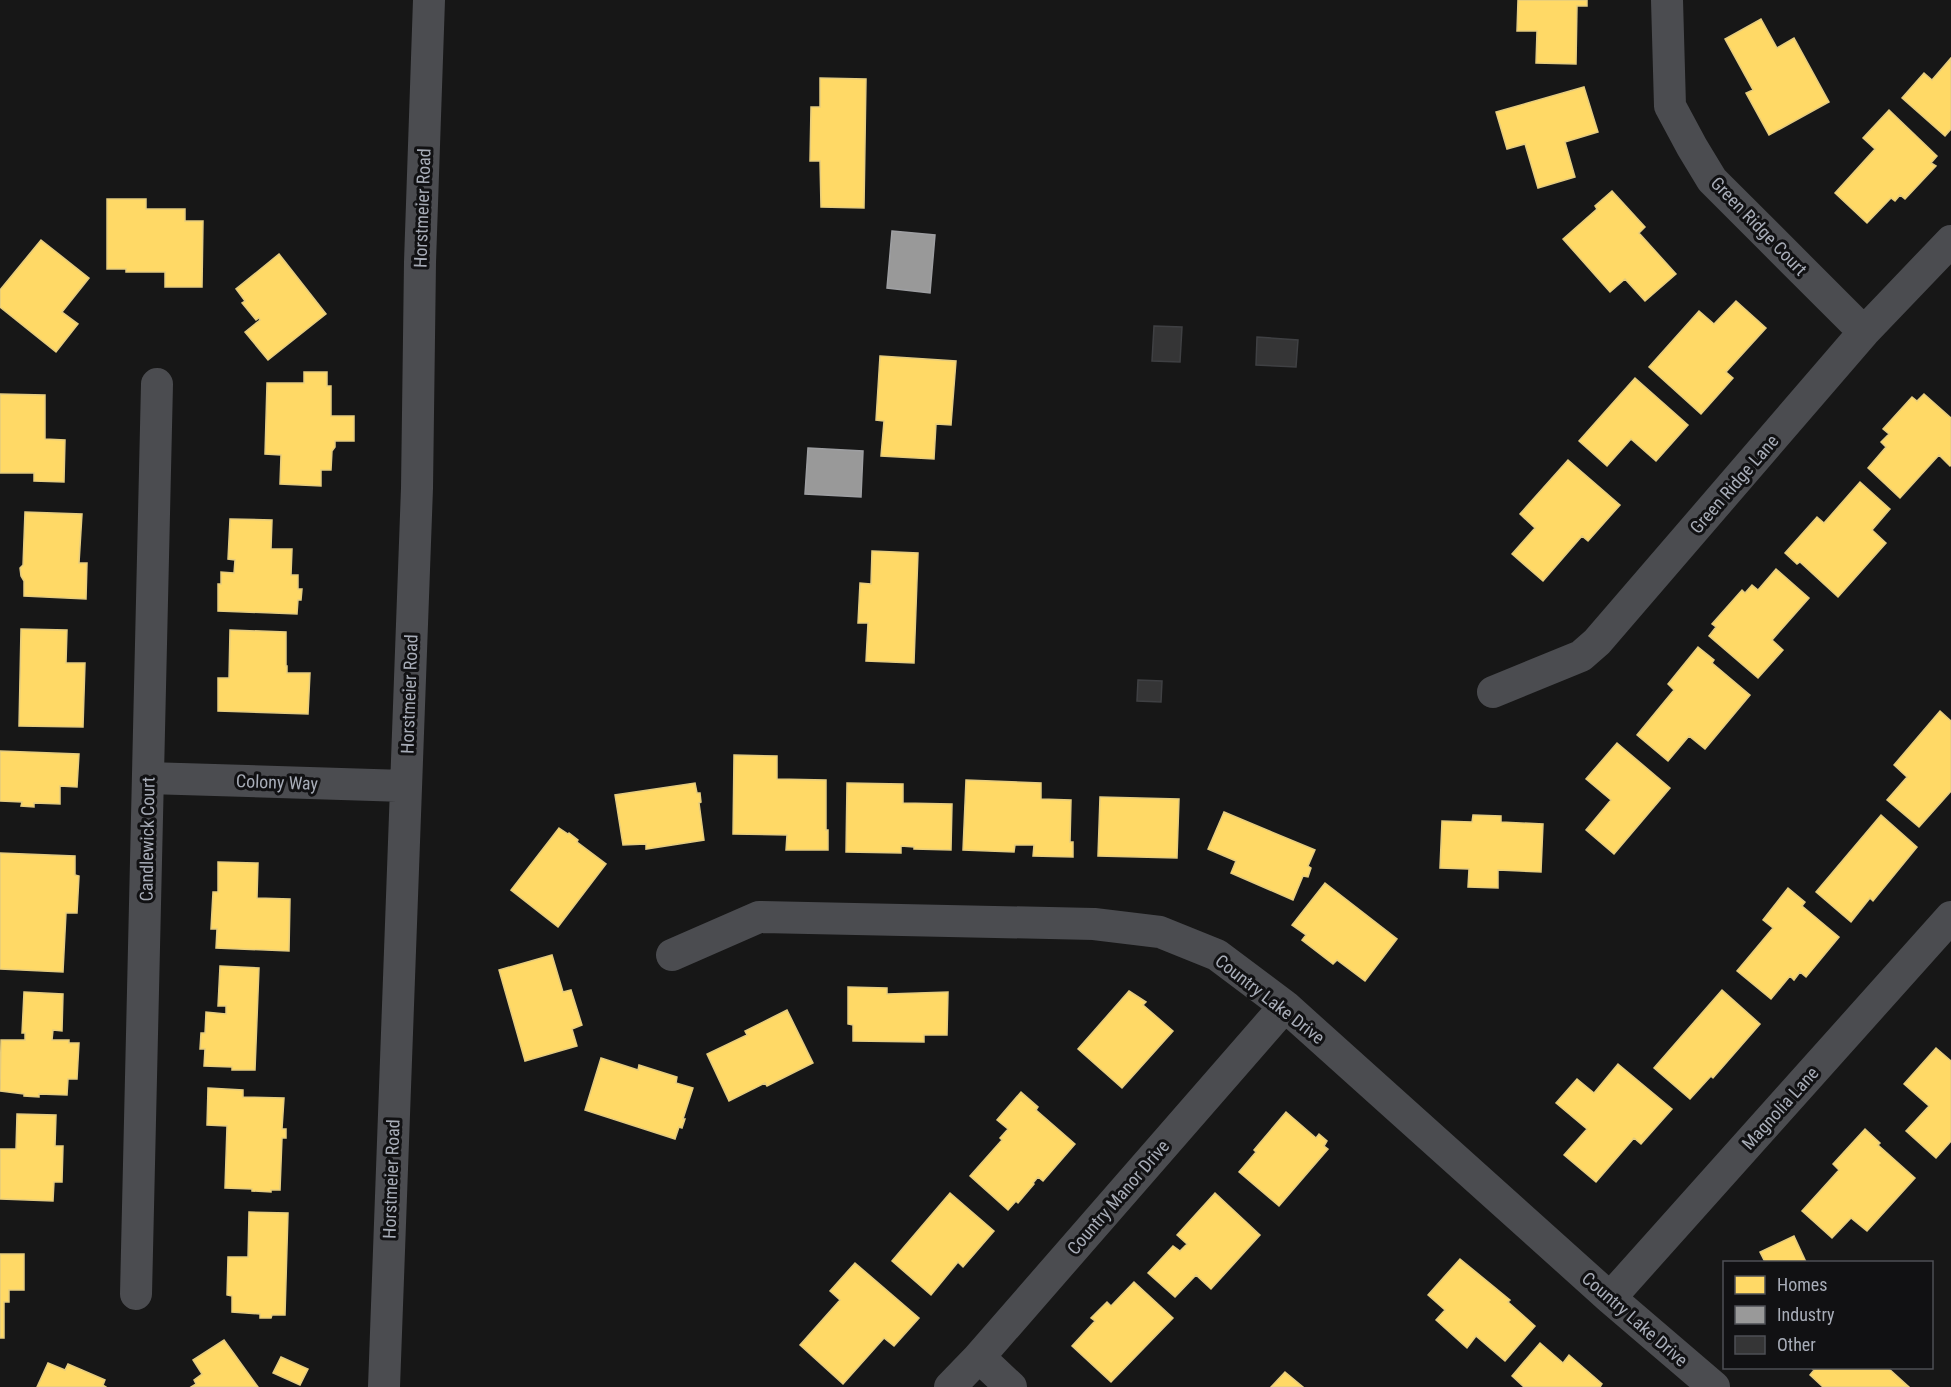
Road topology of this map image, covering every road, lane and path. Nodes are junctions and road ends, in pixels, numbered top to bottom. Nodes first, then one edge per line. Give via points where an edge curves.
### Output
1 (429, 0) edge
2 (1667, 0) edge
3 (1951, 241) edge
4 (1864, 332) junction
5 (157, 384) dead end
6 (1493, 692) dead end
7 (148, 778) junction
8 (405, 786) junction
9 (1951, 917) edge
10 (672, 955) dead end
11 (1285, 1006) junction
12 (136, 1294) dead end
13 (1610, 1298) junction
14 (978, 1357) junction
15 (384, 1387) edge
16 (950, 1387) edge
17 (1011, 1387) edge
18 (1714, 1387) edge

1 - 8 street, Horstmeier Road
2 - 4 street, Green Ridge Court via 1670,106 1697,156 1712,180
3 - 4 street, Green Ridge Lane
4 - 6 street, Green Ridge Lane via 1597,642 1581,656
5 - 7 street, Candlewick Court
7 - 8 street, Colony Way
7 - 12 street, Candlewick Court
8 - 15 street, Horstmeier Road
9 - 13 street, Magnolia Lane
10 - 11 street, Country Lake Drive via 759,917 1094,924 1160,932 1217,955
11 - 13 street, Country Lake Drive
11 - 14 street, Country Manor Drive
13 - 18 street, Country Lake Drive
14 - 16 street, Country Manor Drive
14 - 17 street

